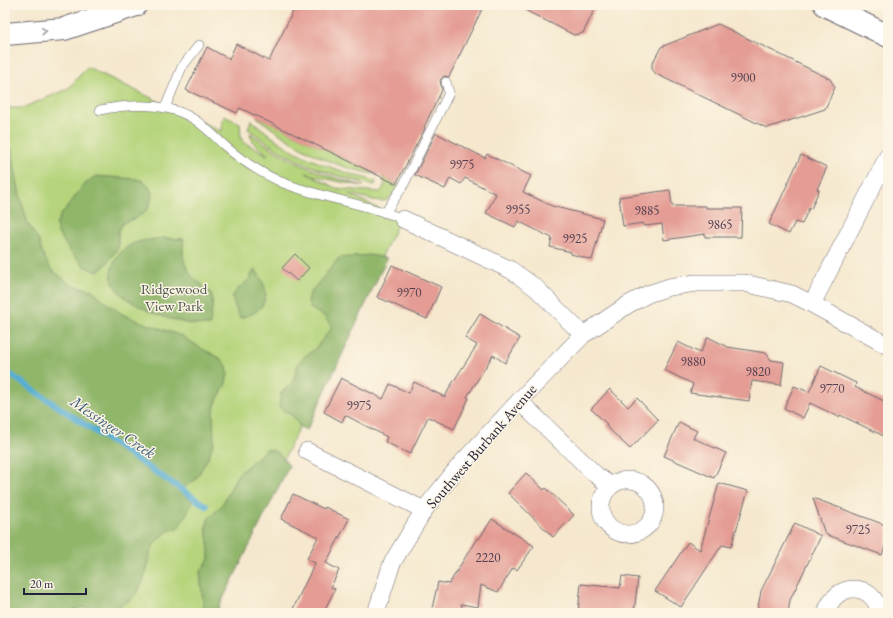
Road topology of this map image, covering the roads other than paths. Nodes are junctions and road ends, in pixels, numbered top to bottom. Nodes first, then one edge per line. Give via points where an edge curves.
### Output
1 (136, 5) edge
2 (825, 5) edge
3 (5, 34) edge
4 (888, 36) edge
5 (199, 45) dead end
6 (446, 82) dead end
7 (166, 108) junction
8 (100, 110) dead end
9 (888, 156) edge
10 (385, 213) junction
11 (403, 219) joint
12 (812, 304) junction
13 (583, 335) junction
14 (888, 346) edge
15 (519, 401) junction
16 (307, 451) dead end
17 (610, 486) dead end
18 (424, 510) junction
19 (376, 613) edge
20 (826, 613) edge
21 (880, 613) edge

3 -> 1 main road via 64,30
2 - 4 main road
5 - 7 lane via 182,68
6 - 10 lane via 448,93 404,186
7 - 8 lane via 121,106
7 - 10 lane via 193,119 243,160 281,182
9 - 12 street
10 - 11 lane
11 - 13 street via 511,270 536,288
12 - 13 street, Southwest Burbank Avenue via 792,294 744,283 696,283 669,287 648,294
12 - 14 street, Southwest Burbank Avenue
13 - 15 street, Southwest Burbank Avenue
15 - 17 street
15 - 18 street, Southwest Burbank Avenue via 460,465
16 - 18 street
18 - 19 street, Southwest Burbank Avenue via 392,563
20 - 21 street via 829,603 836,595 845,590 856,589 867,593 876,601

